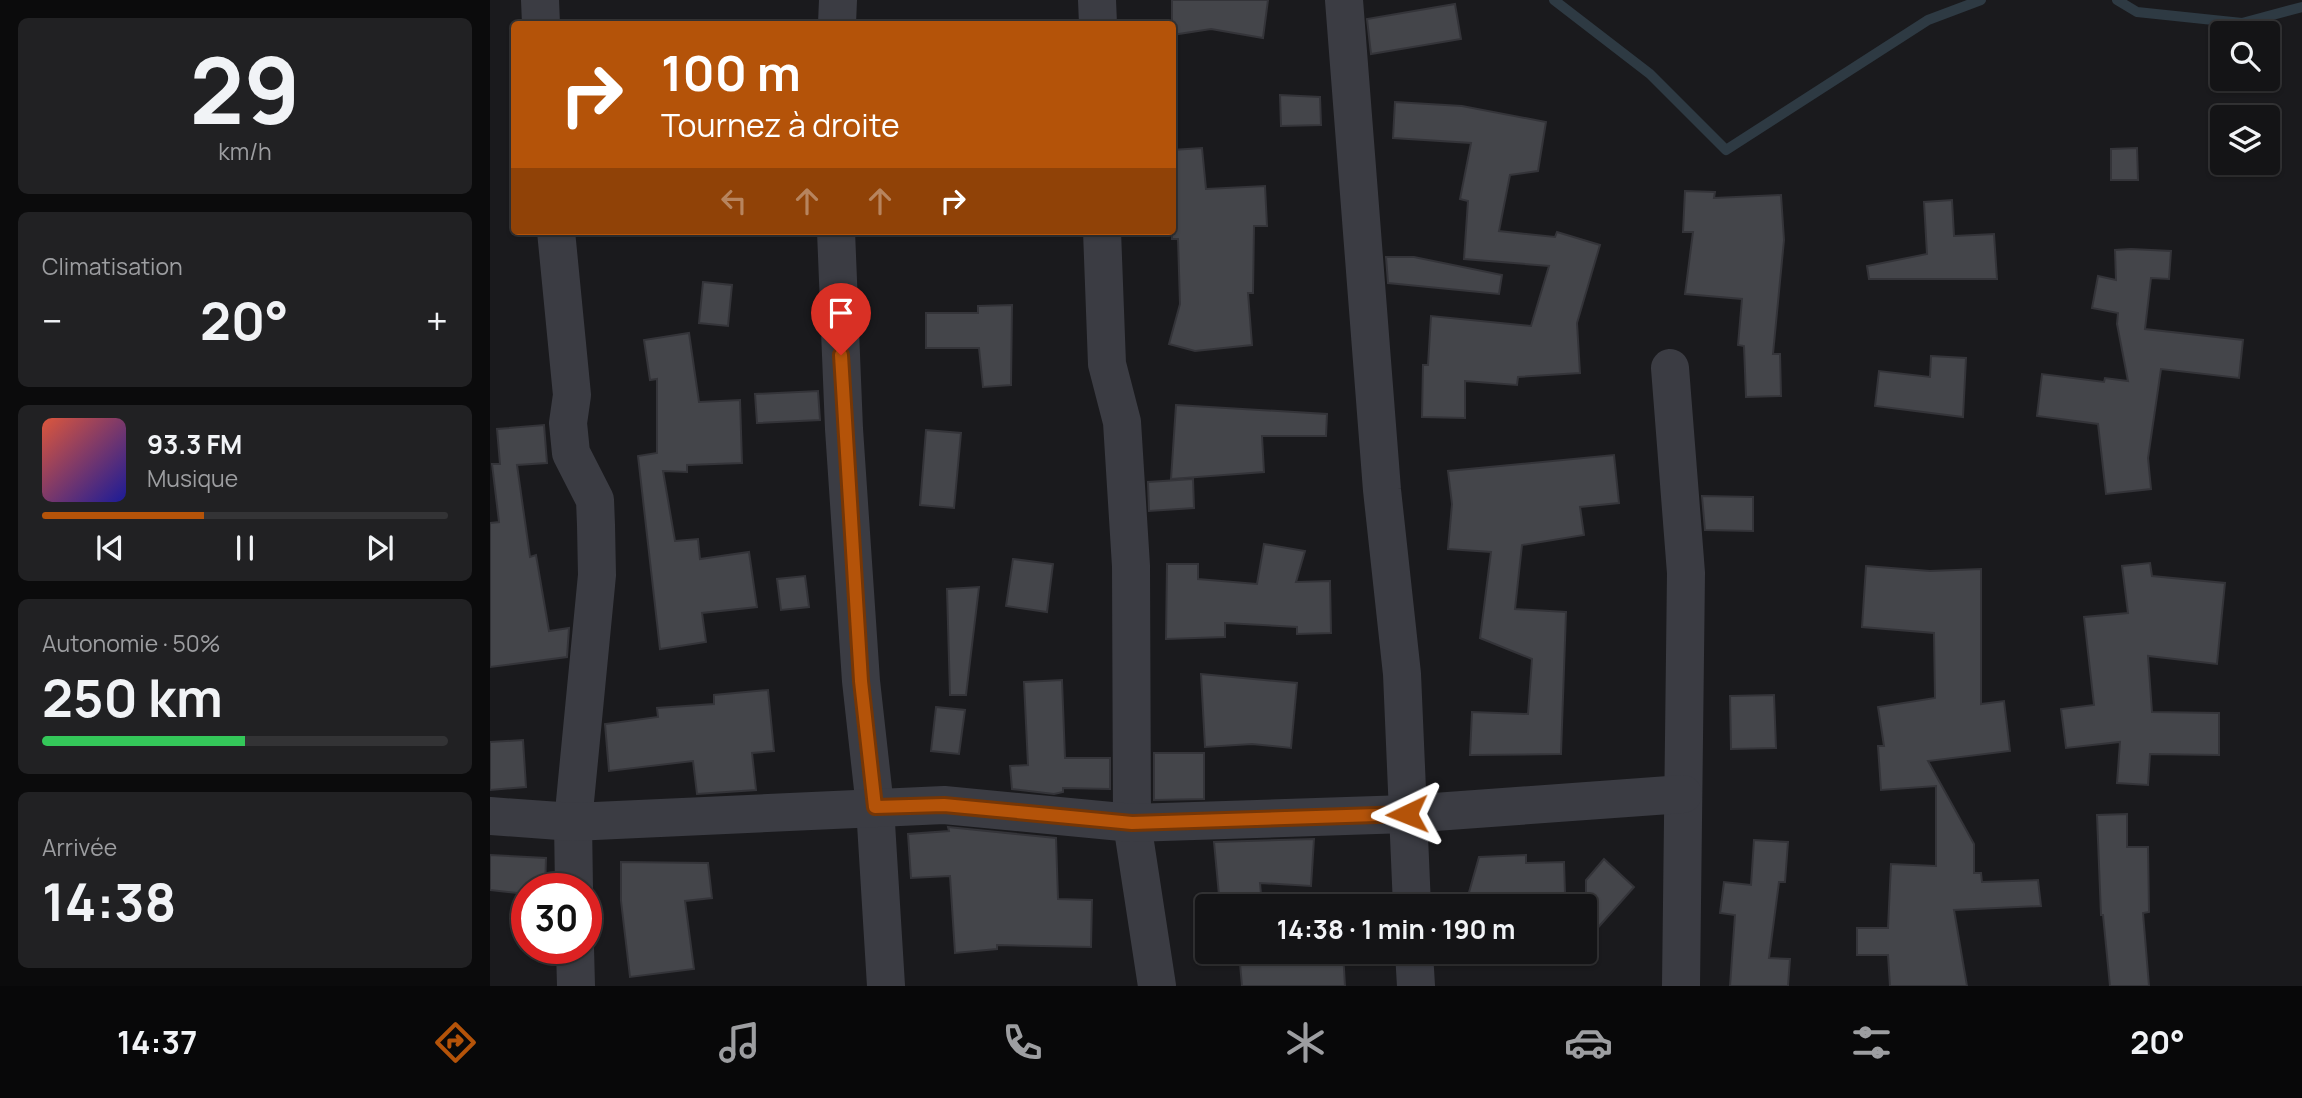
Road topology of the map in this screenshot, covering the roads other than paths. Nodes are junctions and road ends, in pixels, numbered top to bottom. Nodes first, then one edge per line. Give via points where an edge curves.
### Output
1 (540, 0) edge
2 (838, 0) edge
3 (1097, 0) edge
4 (1344, 0) edge
5 (541, 21) edge
6 (837, 21) edge
7 (1098, 21) edge
8 (556, 235) edge
9 (836, 235) edge
10 (1102, 235) edge
11 (1670, 368) dead end
12 (1683, 794) junction
13 (875, 807) junction
14 (1407, 814) junction
15 (490, 816) edge
16 (573, 821) junction
17 (1132, 823) junction
18 (574, 873) edge
19 (1411, 894) edge
20 (575, 964) edge
21 (1415, 964) edge
22 (576, 986) edge
23 (886, 986) edge
24 (1157, 986) edge
25 (1416, 986) edge
26 (1681, 986) edge

1 - 5 street
2 - 6 street
3 - 7 street
4 - 14 street via 1382,490 1402,674
8 - 16 street via 572,395 568,423 571,453 594,500 596,525 597,575
9 - 13 street via 847,482
10 - 17 street via 1107,364 1122,422 1131,566
11 - 12 street via 1686,573
12 - 14 street
12 - 26 street
13 - 16 street
13 - 17 street via 944,805
13 - 23 street
14 - 17 street
14 - 19 street
15 - 16 street
16 - 18 street
17 - 24 street
20 - 22 street
21 - 25 street

